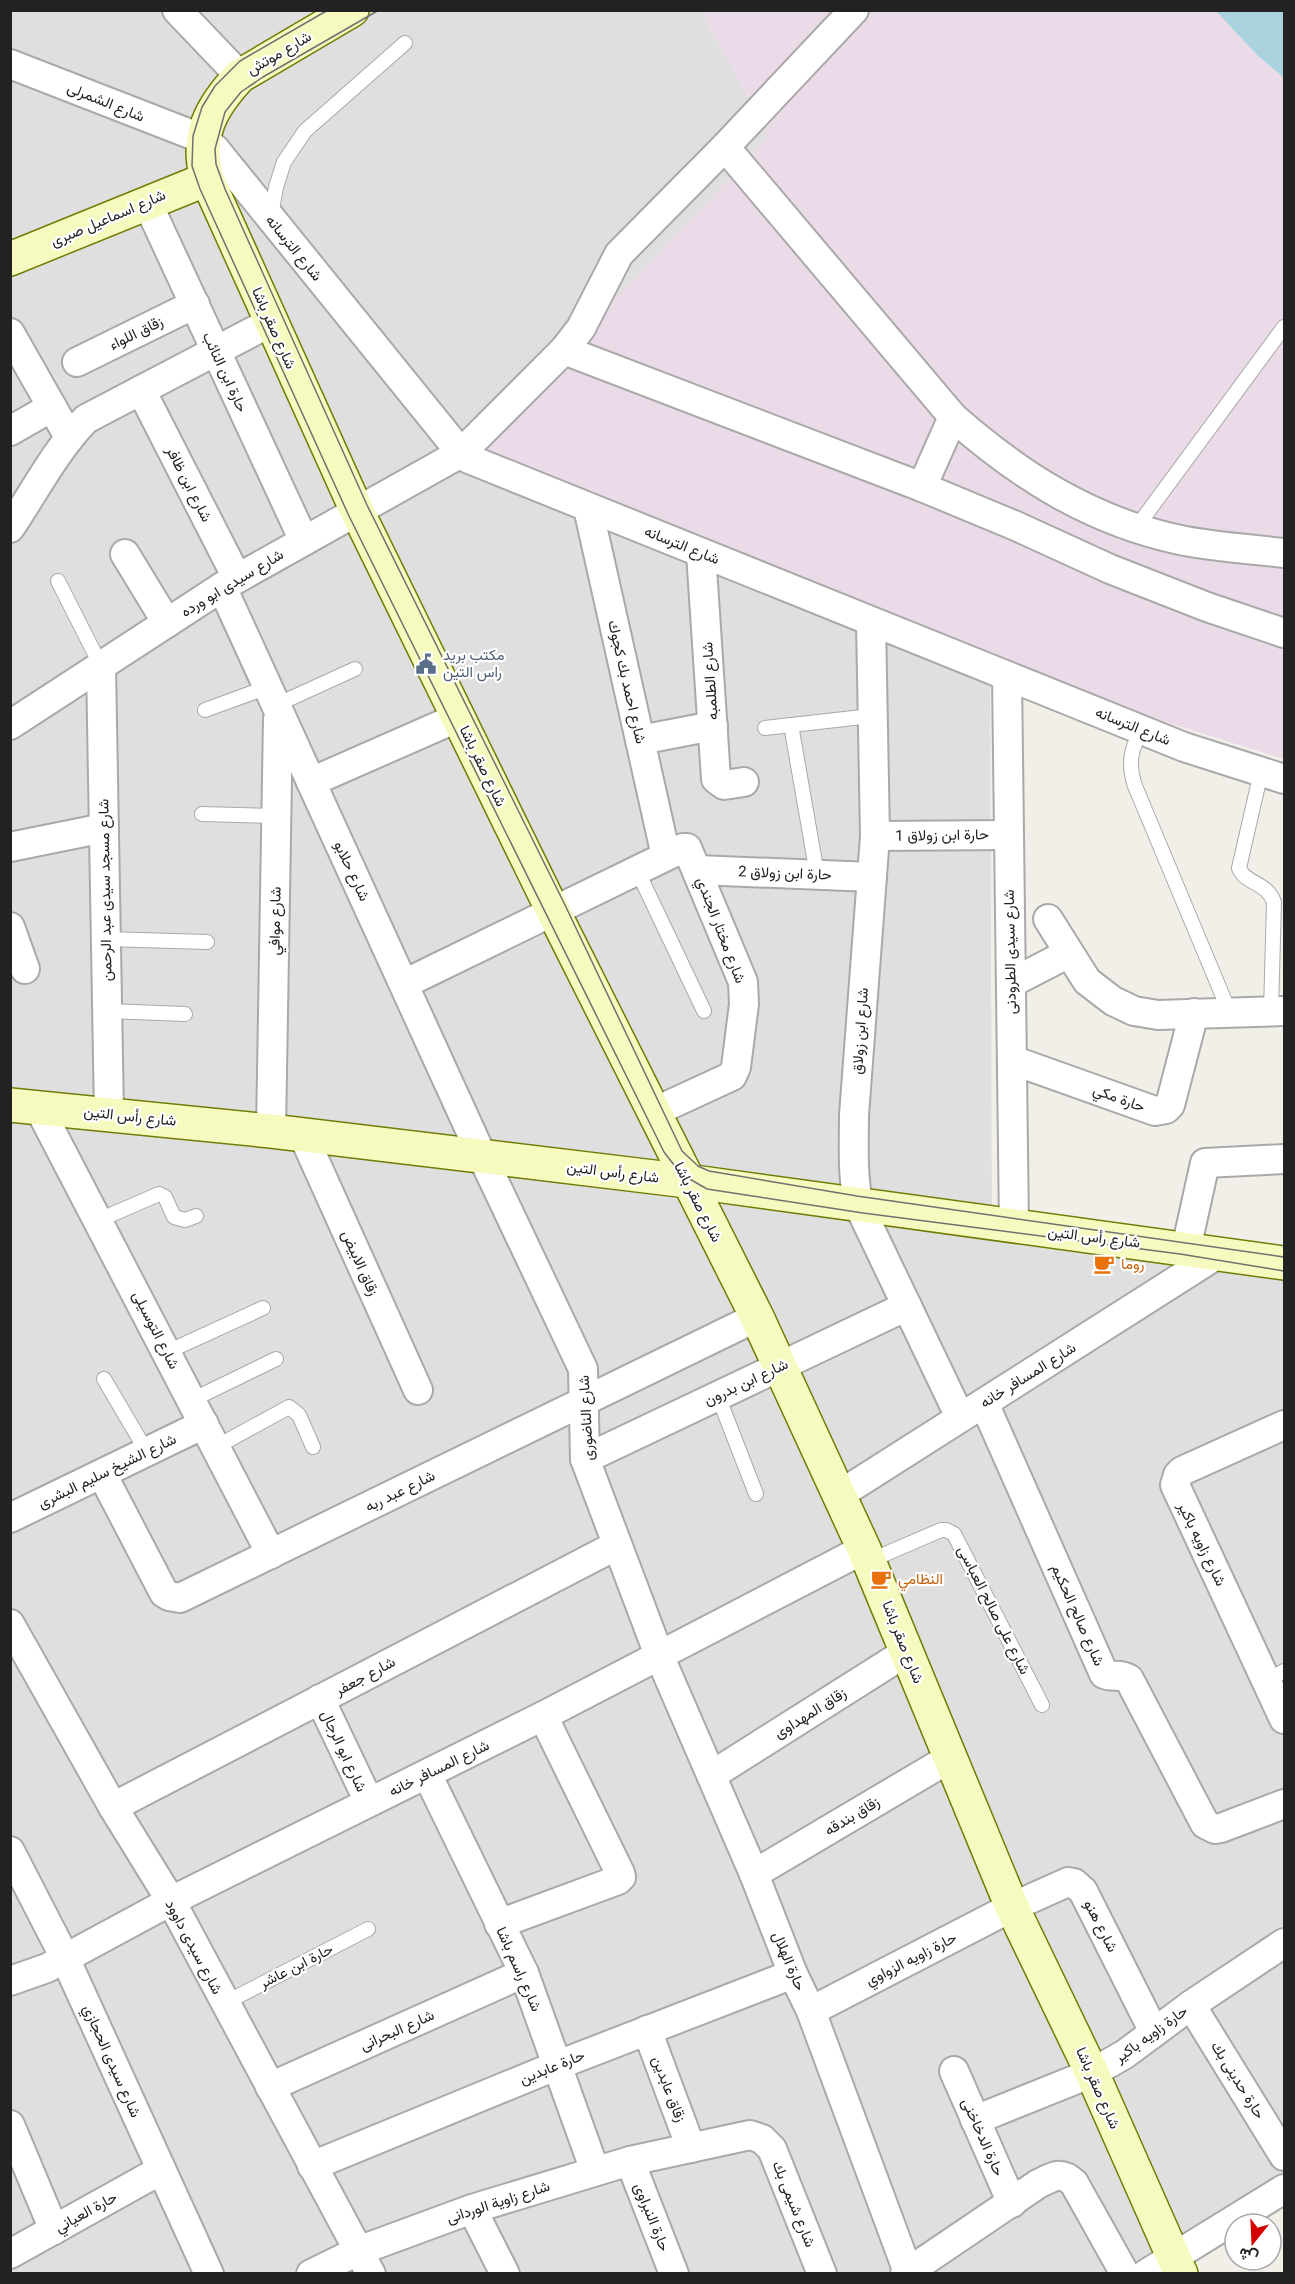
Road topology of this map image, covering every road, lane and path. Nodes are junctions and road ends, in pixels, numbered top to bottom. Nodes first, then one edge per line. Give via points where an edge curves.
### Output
1 (177, 10) edge
2 (854, 10) edge
3 (347, 12) edge
4 (405, 43) dead end
5 (10, 64) edge
6 (240, 76) junction
7 (203, 139) junction
8 (725, 147) junction
9 (207, 179) junction
10 (147, 202) junction
11 (271, 218) junction
12 (10, 259) edge
13 (195, 304) junction
14 (271, 322) junction
15 (1284, 327) edge
16 (12, 340) edge
17 (216, 351) junction
18 (564, 351) junction
19 (77, 362) dead end
20 (141, 390) junction
21 (52, 406) junction
22 (953, 417) junction
23 (10, 431) edge
24 (69, 436) junction
25 (461, 453) junction
26 (922, 487) junction
27 (15, 506) edge
28 (588, 508) junction
29 (357, 511) junction
30 (1136, 528) junction
31 (304, 541) junction
32 (701, 553) junction
33 (1284, 553) edge
34 (125, 554) dead end
35 (58, 581) dead end
36 (229, 583) junction
37 (871, 622) junction
38 (167, 623) junction
39 (1284, 633) edge
40 (101, 666) junction
41 (355, 669) dead end
42 (1007, 676) junction
43 (274, 701) junction
44 (205, 710) dead end
45 (871, 716) junction
46 (459, 717) junction
47 (13, 718) edge
48 (791, 725) junction
49 (713, 726) junction
50 (765, 728) dead end
51 (1142, 730) junction
52 (640, 740) junction
53 (1273, 776) edge
54 (311, 782) junction
55 (744, 782) dead end
56 (202, 814) dead end
57 (277, 816) junction
58 (104, 828) junction
59 (1009, 835) junction
60 (875, 836) junction
61 (10, 847) edge
62 (666, 856) junction
63 (637, 870) junction
64 (697, 870) junction
65 (817, 874) junction
66 (872, 877) junction
67 (553, 910) junction
68 (1048, 920) dead end
69 (10, 927) edge
70 (106, 939) junction
71 (207, 942) dead end
72 (1069, 953) junction
73 (25, 969) dead end
74 (1011, 983) junction
75 (404, 984) junction
76 (107, 1011) junction
77 (704, 1011) dead end
78 (1229, 1011) junction
79 (1278, 1011) edge
80 (1194, 1013) junction
81 (184, 1014) dead end
82 (1012, 1060) junction
83 (25, 1106) edge
84 (654, 1112) junction
85 (109, 1114) junction
86 (271, 1131) junction
87 (303, 1135) junction
88 (482, 1155) junction
89 (1284, 1160) edge
90 (687, 1181) junction
91 (859, 1206) junction
92 (196, 1216) dead end
93 (99, 1220) junction
94 (1014, 1227) junction
95 (1200, 1251) junction
96 (1284, 1263) edge
97 (907, 1306) junction
98 (263, 1308) dead end
99 (756, 1317) junction
100 (167, 1352) junction
101 (276, 1359) dead end
102 (780, 1367) junction
103 (104, 1379) dead end
104 (418, 1390) dead end
105 (718, 1396) junction
106 (585, 1401) junction
107 (972, 1410) junction
108 (204, 1424) junction
109 (1284, 1425) edge
110 (313, 1447) dead end
111 (147, 1452) junction
112 (585, 1459) junction
113 (102, 1474) junction
114 (756, 1494) dead end
115 (839, 1495) junction
116 (11, 1516) edge
117 (617, 1545) junction
118 (271, 1554) junction
119 (867, 1555) junction
120 (10, 1624) edge
121 (908, 1651) junction
122 (659, 1655) junction
123 (1276, 1676) edge
124 (320, 1700) junction
125 (1042, 1705) dead end
126 (543, 1716) junction
127 (1284, 1719) edge
128 (950, 1758) junction
129 (427, 1774) junction
130 (712, 1775) junction
131 (369, 1802) junction
132 (1284, 1804) edge
133 (113, 1807) junction
134 (10, 1851) edge
135 (754, 1874) junction
136 (19, 1884) edge
137 (171, 1901) junction
138 (1012, 1907) junction
139 (499, 1924) junction
140 (368, 1929) dead end
141 (1284, 1943) edge
142 (65, 1958) junction
143 (524, 1973) junction
144 (793, 1974) junction
145 (10, 1981) edge
146 (225, 2003) junction
147 (1191, 2005) junction
148 (811, 2011) junction
149 (647, 2030) junction
150 (1154, 2032) junction
151 (558, 2065) junction
152 (954, 2071) dead end
153 (1092, 2073) junction
154 (270, 2086) junction
155 (975, 2120) junction
156 (10, 2125) edge
157 (691, 2148) junction
158 (1284, 2156) edge
159 (630, 2161) junction
160 (312, 2166) junction
161 (161, 2170) junction
162 (595, 2171) junction
163 (1284, 2189) edge
164 (1012, 2203) junction
165 (472, 2209) junction
166 (54, 2230) junction
167 (10, 2254) edge
168 (365, 2262) edge
169 (945, 2262) edge
170 (1177, 2265) edge
171 (906, 2273) edge
172 (208, 2274) edge
173 (311, 2274) edge
174 (506, 2274) edge
175 (674, 2274) edge
176 (822, 2274) edge
177 (1125, 2274) edge
178 (1146, 2274) edge

1 - 6 street
2 - 8 street, شارع سيدى ابو ورده
3 - 6 main road, شارع موتش
4 - 11 lane via 305,131 284,162
5 - 7 street, شارع الشمرلى
6 - 7 main road, شارع موتش via 212,112
7 - 9 main road, شارع صقر باشا
7 - 11 street, شارع الترسانه
8 - 18 street, شارع سيدى ابو ورده via 619,254 581,328
8 - 22 street
9 - 10 main road, شارع اسماعيل صبرى
9 - 14 main road, شارع صقر باشا
10 - 12 main road, شارع اسماعيل صبرى
10 - 13 street, حارة ابن النائب
11 - 25 street, شارع الترسانه
13 - 17 street, حارة ابن النائب
13 - 19 street, زقاق اللواء
14 - 17 street
14 - 29 main road, شارع صقر باشا
15 - 30 lane
16 - 21 street
17 - 20 street
17 - 31 street, حارة ابن النائب
18 - 25 street, شارع سيدى ابو ورده
18 - 26 street
20 - 24 street via 86,419
20 - 36 street, شارع ابن ظافر
21 - 23 street
21 - 24 street
22 - 26 street
22 - 30 street via 992,452 1035,482
24 - 27 street
25 - 28 street, شارع الترسانه
25 - 29 street, شارع سيدى ابو ورده
26 - 39 street via 1110,569
28 - 32 street, شارع الترسانه
28 - 52 street, شارع احمد بك كجوك
29 - 31 street, شارع سيدى ابو ورده
29 - 46 main road, شارع صقر باشا
30 - 33 street via 1181,540
31 - 36 street, شارع سيدى ابو ورده
32 - 37 street, شارع الترسانه
32 - 49 street, شارع الطلمبه
34 - 38 street
35 - 40 lane
36 - 38 street, شارع سيدى ابو ورده
36 - 43 street, شارع حلابو
37 - 42 street, شارع الترسانه
37 - 45 street, شارع ابن زولاق
38 - 40 street, شارع سيدى ابو ورده
40 - 47 street, شارع سيدى ابو ورده
40 - 58 street, شارع مسجد سيدى عبد الرحمن
41 - 43 lane
42 - 51 street, شارع الترسانه
42 - 59 street, شارع سيدى الطرودنى
43 - 44 lane
43 - 54 street, شارع حلابو
43 - 57 street, شارع موافي
45 - 48 lane
45 - 60 street, شارع ابن زولاق
46 - 54 street
46 - 67 main road, شارع صقر باشا
48 - 50 lane
48 - 65 lane
49 - 52 street
49 - 55 street, شارع الطلمبه via 717,781 723,785
51 - 53 street, شارع الترسانه
51 - 78 lane via 1130,757 1135,786
52 - 62 street, شارع احمد بك كجوك
53 - 79 lane via 1239,868 1245,877 1267,889 1275,902
54 - 75 street, شارع حلابو
56 - 57 lane
57 - 86 street, شارع موافي
58 - 61 street
58 - 70 street, شارع مسجد سيدى عبد الرحمن
59 - 60 street, حارة ابن زولاق 1
59 - 74 street, شارع سيدى الطرودنى
60 - 66 street, شارع ابن زولاق
62 - 63 street, شارع مختار الجندي
62 - 64 street, شارع مختار الجندي via 687,848
63 - 67 street, شارع مختار الجندي
63 - 77 lane
64 - 65 street, حارة ابن زولاق 2
64 - 84 street, شارع مختار الجندي via 743,982 735,1073
65 - 66 street, حارة ابن زولاق 2
66 - 91 street, شارع ابن زولاق via 854,1115
67 - 75 street, شارع مختار الجندي
67 - 84 main road, شارع صقر باشا
68 - 72 street
69 - 73 street
70 - 71 lane
70 - 76 street, شارع مسجد سيدى عبد الرحمن
72 - 74 street
72 - 80 street via 1087,981 1113,1001 1134,1011 1158,1015
74 - 82 street, شارع سيدى الطرودنى
75 - 88 street, شارع حلابو
76 - 81 lane
76 - 85 street, شارع مسجد سيدى عبد الرحمن
78 - 79 street
78 - 80 street
80 - 82 street, حارة مكي via 1170,1105 1160,1111
82 - 94 street, شارع سيدى الطرودنى
83 - 85 main road, شارع رأس التين
83 - 93 street, شارع التوسيلى
84 - 90 main road, شارع صقر باشا
85 - 86 main road, شارع رأس التين
86 - 87 main road, شارع رأس التين
87 - 88 main road, شارع رأس التين
87 - 104 street, زقاق الابيض
88 - 90 main road, شارع رأس التين
88 - 106 street, شارع الناضورى via 583,1369
89 - 95 street via 1205,1163
90 - 91 main road, شارع رأس التين
90 - 99 main road, شارع صقر باشا
91 - 94 main road, شارع رأس التين
91 - 97 street, شارع ابن زولاق
92 - 93 lane via 185,1220 174,1217 165,1197 159,1194
93 - 100 street, شارع التوسيلى
94 - 95 main road, شارع رأس التين
95 - 96 main road, شارع رأس التين
95 - 107 street, شارع المسافر خانه via 1210,1259
97 - 102 street, شارع ابن بدرون
97 - 107 street, شارع ابن زولاق
98 - 100 lane
99 - 102 main road, شارع صقر باشا
99 - 106 street, شارع عبد ربه
100 - 108 street, شارع التوسيلى
101 - 108 lane
102 - 105 street, شارع ابن بدرون
102 - 115 main road, شارع صقر باشا
103 - 111 lane
105 - 112 street, شارع ابن بدرون
105 - 114 lane
106 - 112 street, شارع الناضورى
106 - 118 street, شارع عبد ربه
107 - 115 street, شارع المسافر خانه
107 - 132 street, شارع صالح الحكيم via 1104,1674 1129,1679 1205,1824 1221,1828
108 - 110 lane via 289,1407 299,1415
108 - 111 street, شارع الشيخ سليم البشرى
108 - 118 street, شارع التوسيلى
109 - 123 street, شارع زاويه باكير via 1182,1472 1175,1485
111 - 113 street, شارع الشيخ سليم البشرى
112 - 117 street, شارع الناضورى
113 - 116 street, شارع الشيخ سليم البشرى
113 - 118 street, شارع عبد ربه via 169,1596 180,1598
115 - 119 main road, شارع صقر باشا
117 - 122 street, شارع الناضورى
117 - 124 street, شارع جعفر
119 - 121 main road, شارع صقر باشا
119 - 122 street, شارع المسافر خانه
119 - 125 lane, شارع على صالح العباسى via 941,1530 954,1534
120 - 133 street, شارع سيدى داوود
121 - 128 main road, شارع صقر باشا
121 - 130 street, زقاق المهداوى
122 - 126 street, شارع المسافر خانه
122 - 130 street, حارة الهلال
123 - 127 street, شارع زاويه باكير
124 - 131 street, شارع ابو الرجال
124 - 133 street, شارع جعفر
126 - 129 street, شارع المسافر خانه
126 - 139 street via 621,1877
128 - 135 street, زقاق بندقه
128 - 138 main road, شارع صقر باشا
129 - 131 street, شارع المسافر خانه
129 - 139 street, شارع راسم باشا
130 - 135 street, حارة الهلال
131 - 137 street, شارع المسافر خانه
133 - 137 street, شارع سيدى داوود
134 - 136 street, شارع سيدى الحجازي
135 - 144 street, حارة الهلال
136 - 142 street, شارع سيدى الحجازي
137 - 142 street, شارع المسافر خانه
137 - 146 street, شارع سيدى داوود
138 - 148 street, حارة زاويه الزواوي
138 - 150 street, شارع هنو via 1068,1882 1079,1886
138 - 153 main road, شارع صقر باشا
139 - 143 street, شارع راسم باشا
140 - 146 lane, حارة ابن عاشر
141 - 147 street, حارة زاويه باكير
142 - 145 street, شارع المسافر خانه
142 - 161 street, شارع سيدى الحجازي
143 - 151 street, شارع راسم باشا
143 - 154 street, شارع البحرانى
144 - 148 street, حارة الهلال
144 - 149 street, حارة عابدين
146 - 154 street, شارع سيدى داوود
147 - 150 street, حارة زاويه باكير
147 - 158 street, حارة حدينى بك
148 - 171 street, حارة الهلال
149 - 151 street, حارة عابدين
149 - 157 street, زقاق عابدين
150 - 153 street, حارة زاويه باكير
151 - 160 street, حارة عابدين
151 - 162 street, شارع راسم باشا
152 - 155 street, حارة الدخاخنى
153 - 155 street, حارة زاويه باكير
153 - 170 main road, شارع صقر باشا
154 - 160 street, شارع سيدى داوود
155 - 164 street, حارة الدخاخنى
156 - 166 street
157 - 159 street, شارع زاوية الوردانى
157 - 176 street, شارع شيمى بك via 750,2134 762,2139 772,2149
159 - 162 street, شارع زاوية الوردانى
159 - 175 street, حارة النبراوى
160 - 168 street, شارع سيدى داوود
161 - 166 street, حارة العياني
161 - 172 street, شارع سيدى الحجازي
162 - 165 street, شارع زاوية الوردانى
163 - 170 street
164 - 169 street
164 - 177 street via 1038,2184 1066,2176 1074,2183
165 - 168 street, شارع زاوية الوردانى
165 - 174 street
166 - 167 street, حارة العياني
168 - 173 street, شارع زاوية الوردانى
169 - 171 street
170 - 178 street

